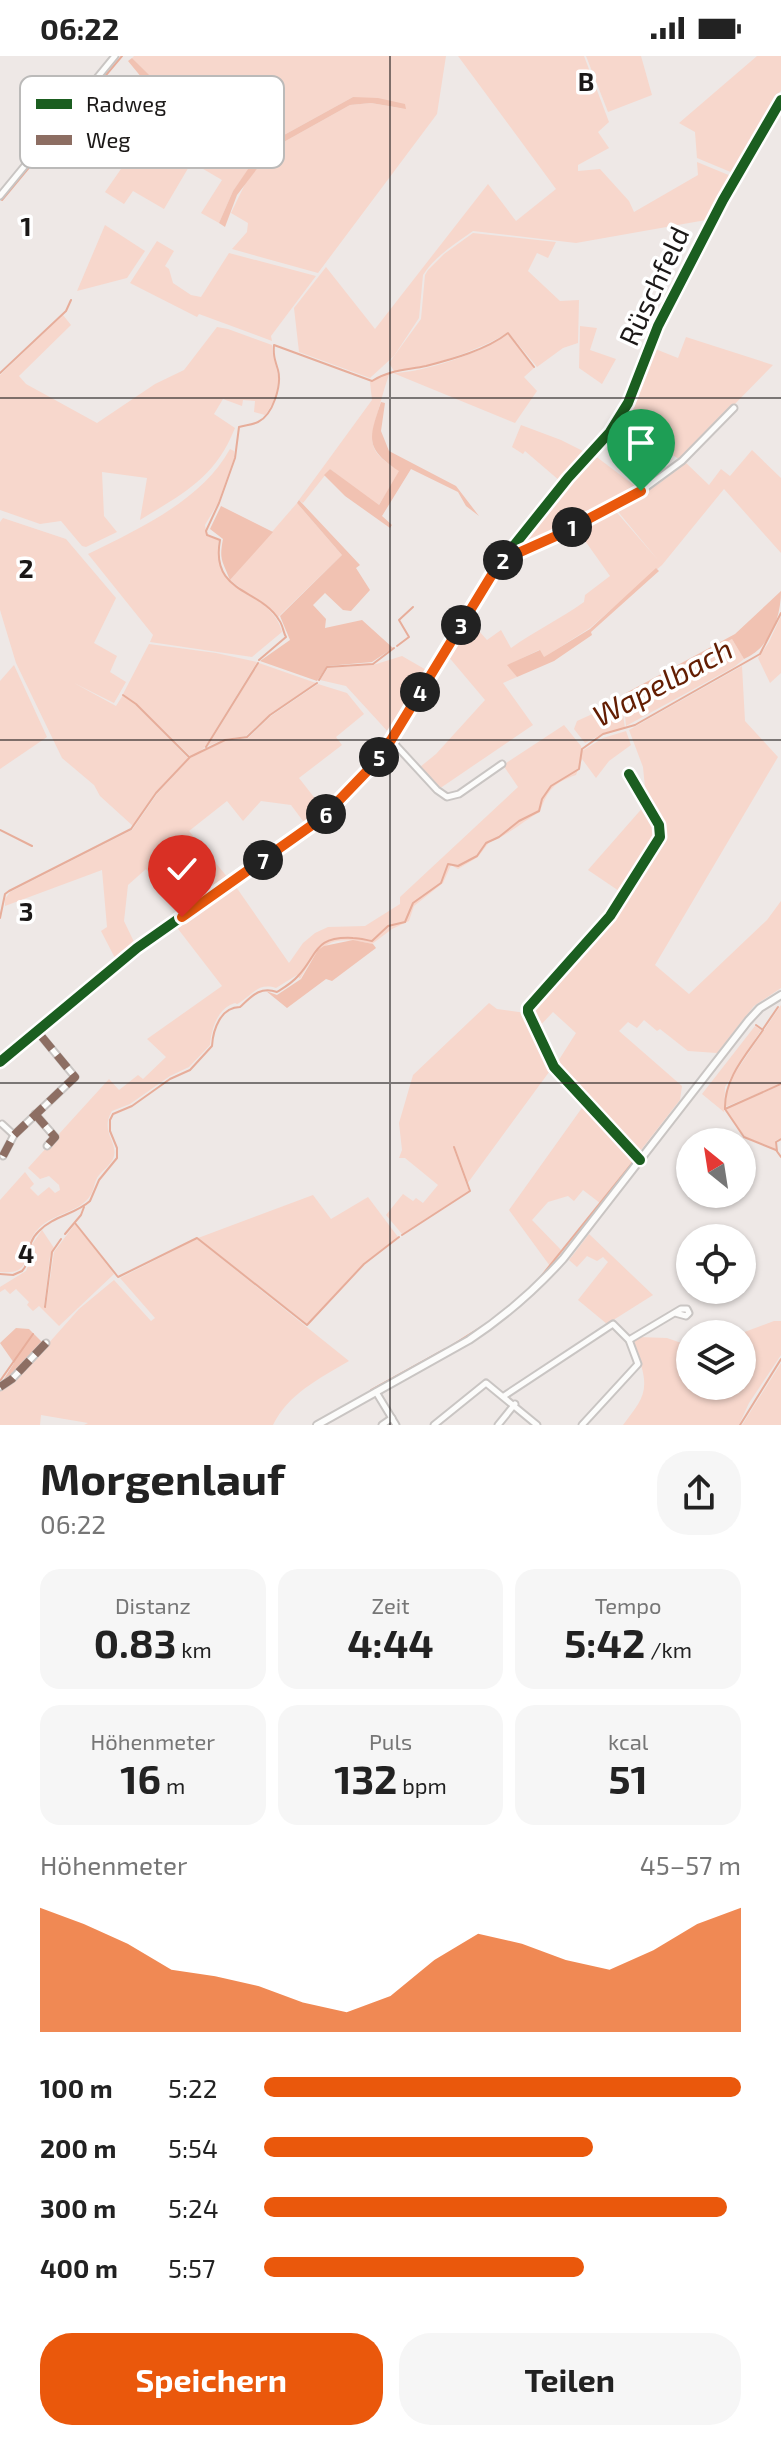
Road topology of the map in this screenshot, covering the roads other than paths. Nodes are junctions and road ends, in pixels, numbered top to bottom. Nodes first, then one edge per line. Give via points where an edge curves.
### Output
1 (115, 56) edge
2 (99, 76) edge
3 (781, 100) edge
4 (23, 168) edge
5 (0, 196) edge
6 (734, 408) dead end
7 (508, 555) junction
8 (391, 740) junction
9 (502, 764) dead end
10 (629, 774) dead end
11 (781, 995) edge
12 (37, 1031) junction
13 (0, 1062) edge
14 (35, 1114) junction
15 (2, 1124) dead end
16 (14, 1135) junction
17 (47, 1146) dead end
18 (3, 1156) dead end
19 (640, 1160) junction
20 (675, 1313) dead end
21 (629, 1340) junction
22 (46, 1343) dead end
23 (0, 1387) edge
24 (376, 1392) junction
25 (504, 1396) junction
26 (515, 1404) junction
27 (392, 1418) junction
28 (317, 1425) edge
29 (382, 1425) edge
30 (396, 1425) edge
31 (434, 1425) edge
32 (498, 1425) edge
33 (537, 1425) edge
34 (582, 1425) edge

1 - 2 street
3 - 7 street, Rüschfeld via 658,326 628,405
4 - 5 street
6 - 7 street via 682,461 641,491
7 - 8 street, Rüschfeld
8 - 9 street via 447,797
8 - 12 street, Rüschfeld via 322,818 137,948
10 - 19 street via 659,825 660,837 610,916 528,1012 554,1067
11 - 19 main road via 748,1021
12 - 13 street, Rüschfeld
12 - 14 street via 75,1077
14 - 16 street
14 - 17 street via 55,1137
15 - 16 street
16 - 18 street
19 - 24 main road via 563,1259 520,1303 469,1340
20 - 21 street
21 - 25 street via 613,1324
21 - 34 street via 636,1368
22 - 23 street
24 - 27 street
24 - 28 main road
25 - 26 street
25 - 31 street via 486,1383
26 - 32 street
26 - 33 street
27 - 29 street
27 - 30 street

